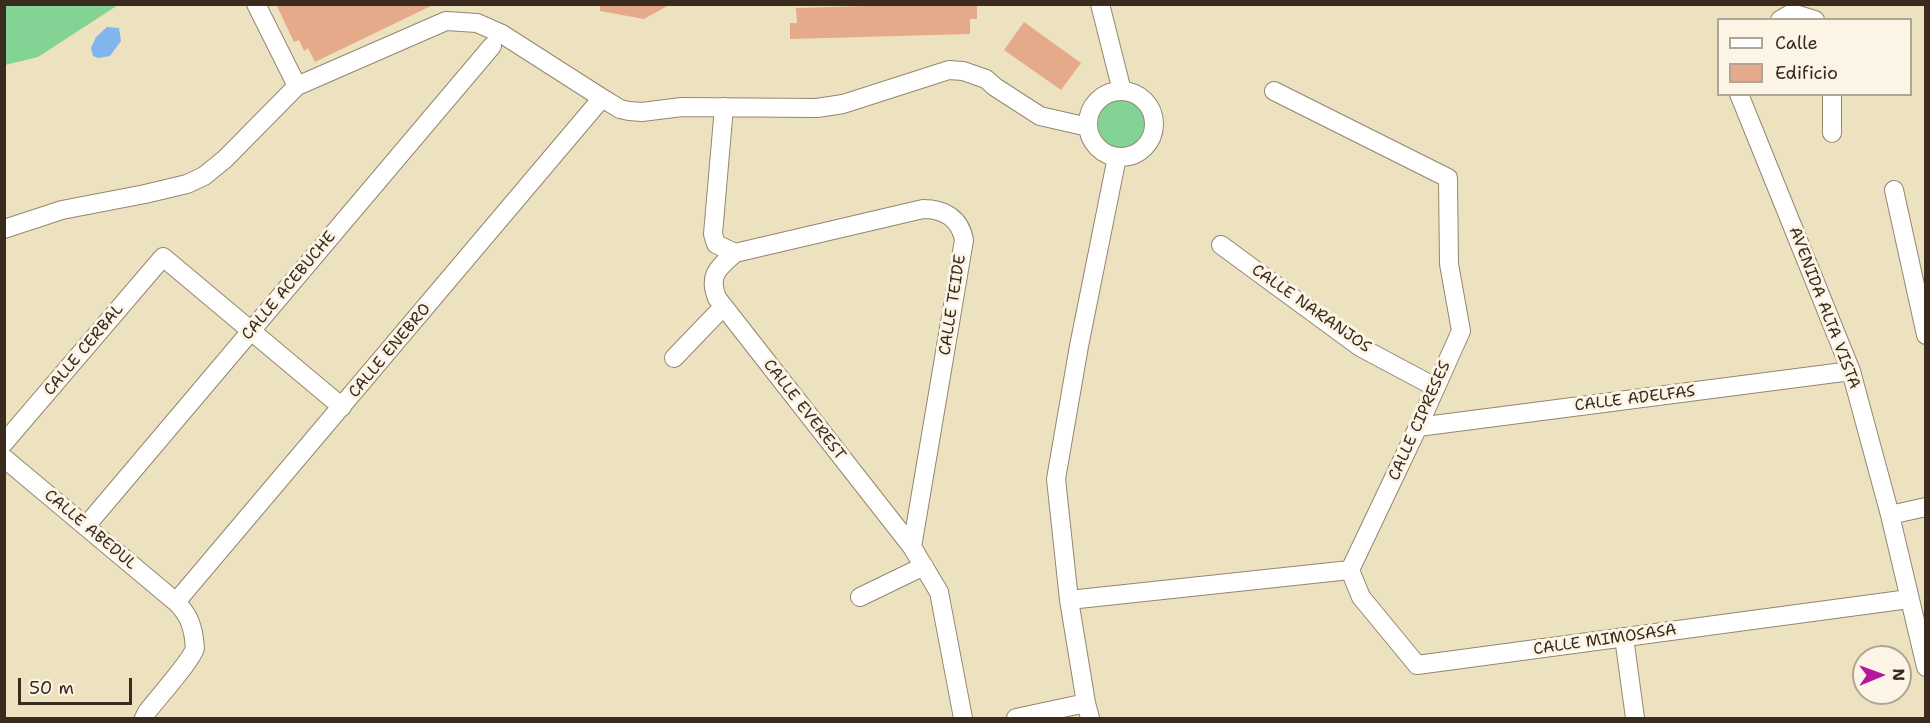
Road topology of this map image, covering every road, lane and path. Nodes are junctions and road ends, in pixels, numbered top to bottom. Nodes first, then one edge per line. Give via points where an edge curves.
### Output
1 (256, 4) edge
2 (1100, 4) edge
3 (1783, 18) edge
4 (1808, 18) edge
5 (492, 46) dead end
6 (297, 86) junction
7 (1122, 91) junction
8 (1274, 91) dead end
9 (1741, 96) edge
10 (1833, 96) edge
11 (602, 98) junction
12 (724, 107) junction
13 (1088, 127) junction
14 (1832, 133) dead end
15 (1117, 157) junction
16 (1894, 190) dead end
17 (4, 229) edge
18 (1221, 245) dead end
19 (735, 253) junction
20 (723, 307) junction
21 (250, 331) junction
22 (1926, 335) edge
23 (674, 358) dead end
24 (1851, 371) junction
25 (1435, 387) junction
26 (342, 407) junction
27 (1418, 427) junction
28 (4, 443) edge
29 (4, 458) edge
30 (1926, 507) edge
31 (1890, 515) junction
32 (86, 526) junction
33 (912, 547) junction
34 (924, 566) junction
35 (1350, 570) junction
36 (191, 585) junction
37 (860, 597) dead end
38 (1069, 600) junction
39 (1909, 600) junction
40 (176, 602) junction
41 (1624, 637) junction
42 (195, 648) junction
43 (1926, 667) edge
44 (1088, 711) edge
45 (144, 718) edge
46 (963, 718) edge
47 (1017, 718) edge
48 (1635, 718) edge

1 - 6 street
2 - 7 street
3 - 4 street via 1792,13
5 - 21 street, CALLE ACEBUCHE
6 - 11 street via 446,21 477,23 502,34
6 - 17 street via 204,176 164,190 62,210
7 - 13 street via 1101,97 1089,116
7 - 15 street via 1141,97 1155,122 1144,148 1127,157
8 - 25 street, CALLE CIPRESES via 1448,178 1449,264 1461,331
9 - 24 street, AVENIDA ALTA VISTA
10 - 14 street
11 - 12 street via 620,109 642,112
11 - 26 street, CALLE ENEBRO
12 - 13 street via 817,108 843,104 949,70 986,79 1040,116
12 - 19 street via 713,240
13 - 15 street via 1095,144
15 - 38 street via 1056,479
16 - 22 street
18 - 25 street, CALLE NARANJOS via 1360,347
19 - 20 street, CALLE EVEREST via 714,274 713,288
19 - 33 street, CALLE TEIDE via 923,209 936,209 955,219 964,240
20 - 23 street
20 - 33 street, CALLE EVEREST
21 - 26 street
21 - 28 street, CALLE CERBAL via 163,257
21 - 32 street, CALLE ACEBUCHE
24 - 27 street, CALLE ADELFAS
24 - 31 street, AVENIDA ALTA VISTA
25 - 27 street, CALLE CIPRESES
26 - 36 street, CALLE ENEBRO
27 - 35 street, CALLE CIPRESES
29 - 32 street, CALLE ABEDUL
30 - 31 street
31 - 39 street, AVENIDA ALTA VISTA
32 - 40 street, CALLE ABEDUL
33 - 34 street, CALLE EVEREST
34 - 37 street
34 - 46 street, CALLE EVEREST via 939,592
35 - 38 street
35 - 41 street, CALLE MIMOSASA via 1361,597 1417,665
36 - 40 street, CALLE ENEBRO
36 - 42 street via 201,624 201,639
38 - 44 street
39 - 41 street, CALLE MIMOSASA
39 - 43 street, AVENIDA ALTA VISTA
40 - 42 street, CALLE ABEDUL via 189,618
41 - 48 street
42 - 45 street
44 - 47 street

